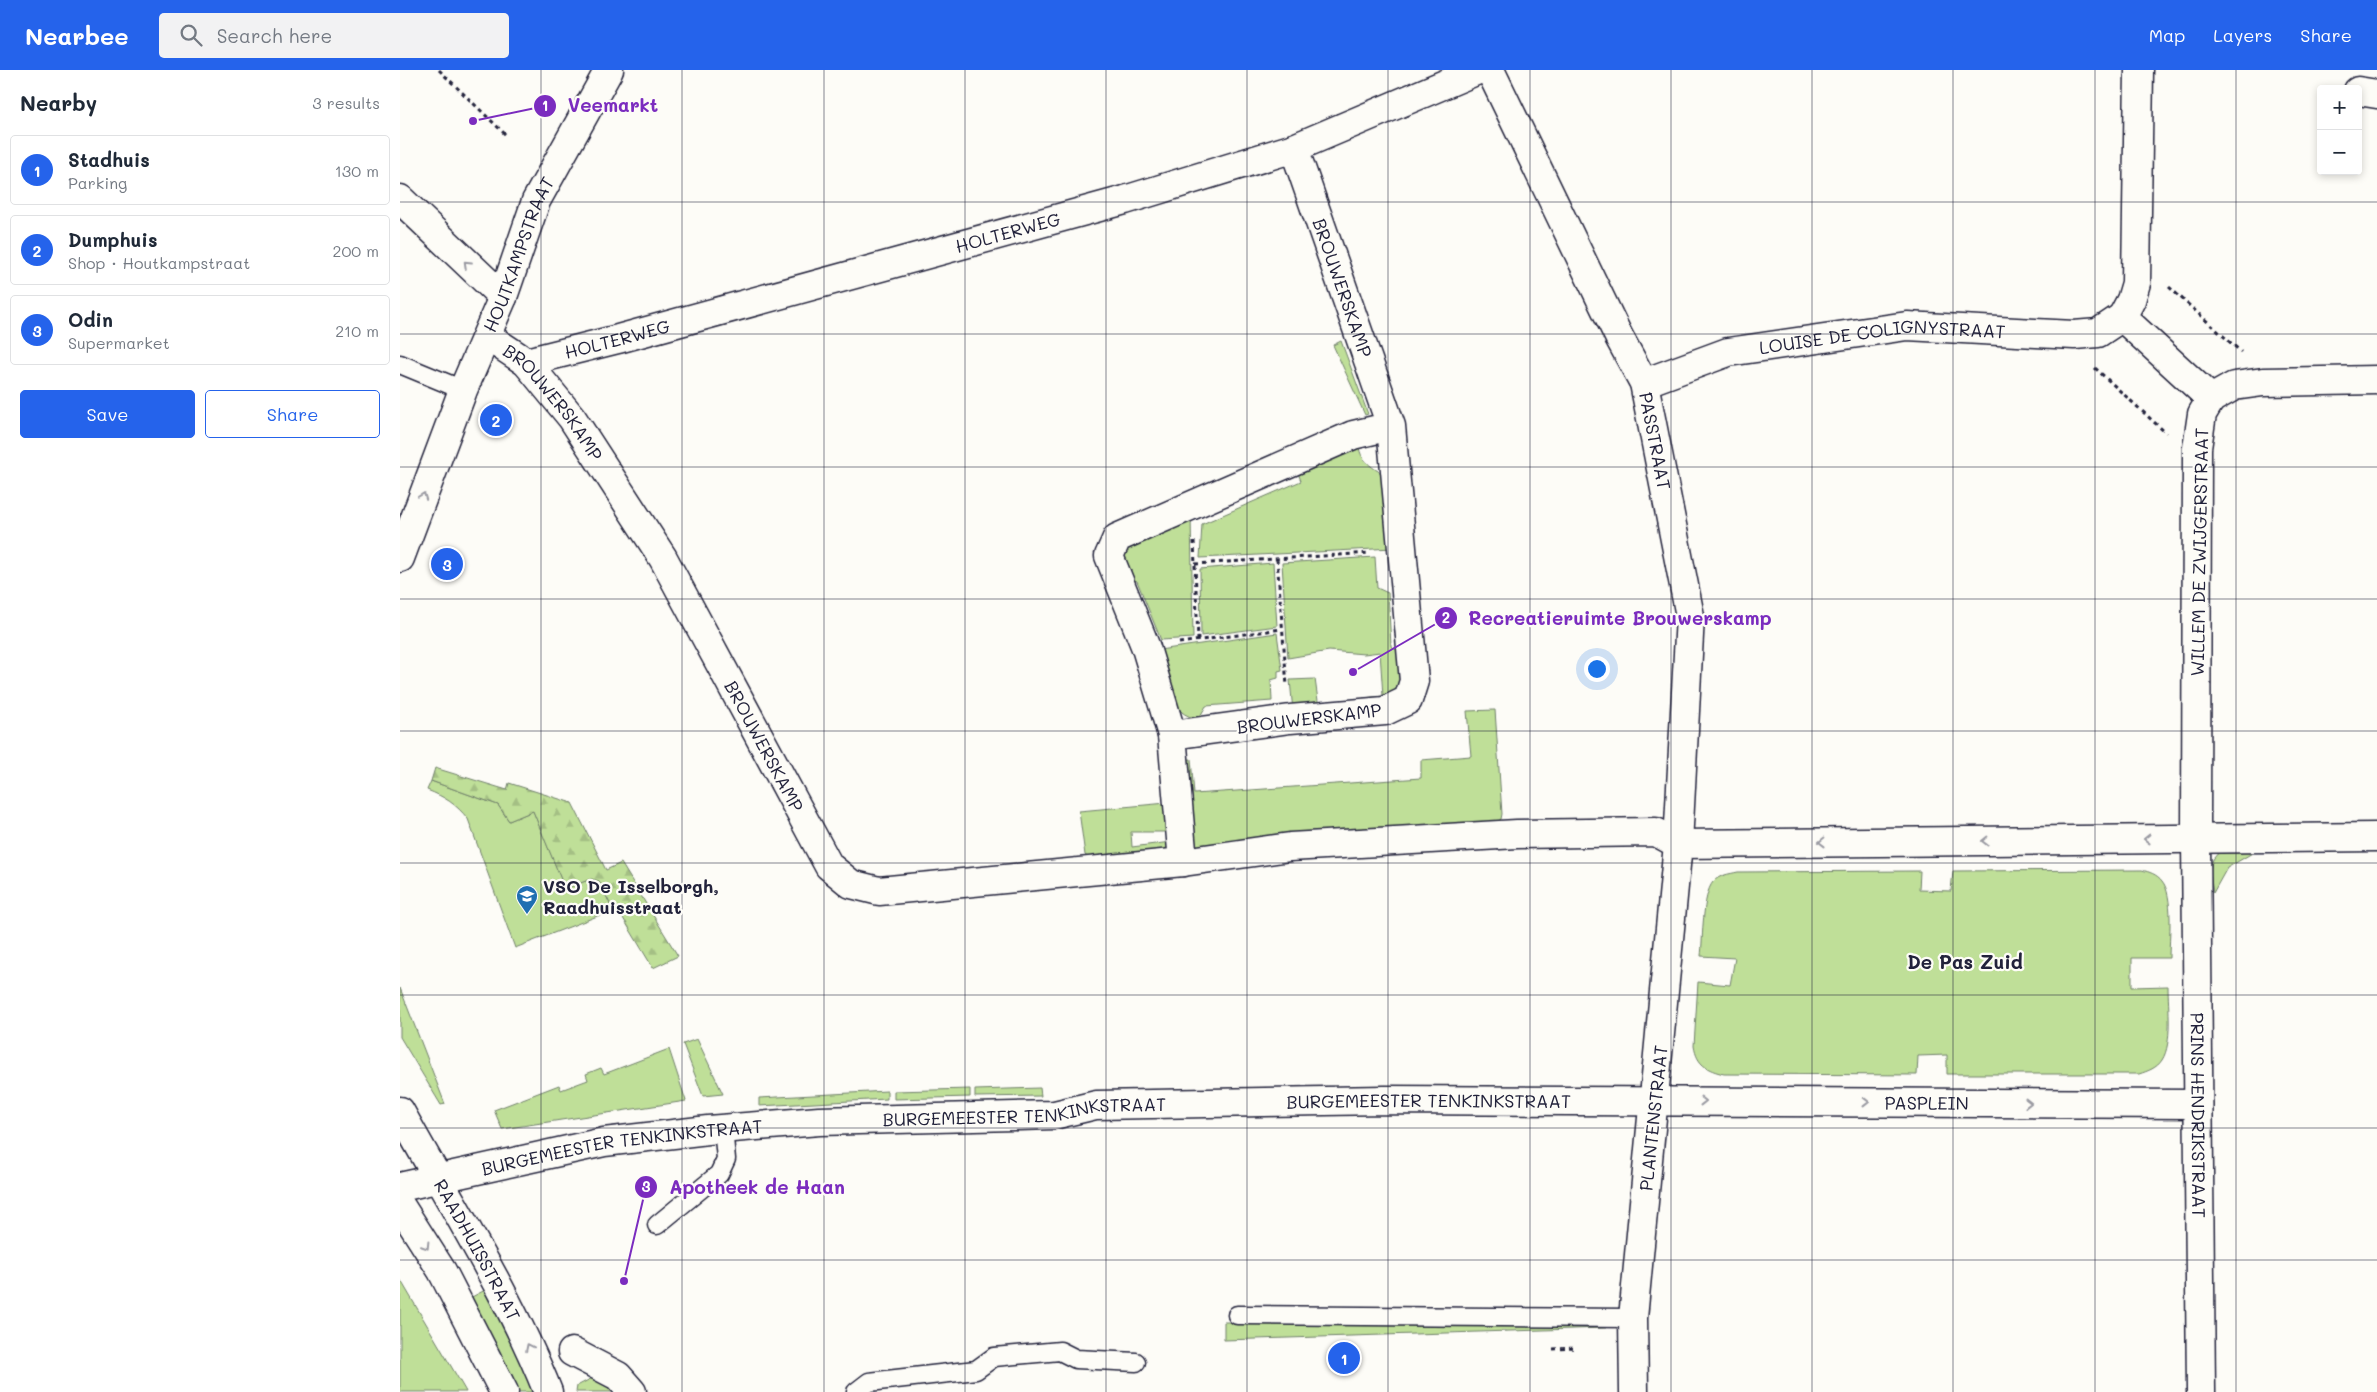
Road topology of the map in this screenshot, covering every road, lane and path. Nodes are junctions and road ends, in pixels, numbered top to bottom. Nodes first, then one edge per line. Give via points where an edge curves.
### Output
1 (439, 70) edge
2 (609, 70) edge
3 (1478, 70) edge
4 (1490, 70) edge
5 (2139, 70) edge
6 (2362, 92) edge
7 (2377, 94) edge
8 (507, 136) dead end
9 (1294, 148) junction
10 (400, 199) edge
11 (2136, 284) junction
12 (502, 297) junction
13 (2122, 317) junction
14 (2074, 335) junction
15 (487, 336) junction
16 (526, 362) junction
17 (400, 364) edge
18 (2377, 380) edge
19 (2263, 382) junction
20 (1644, 384) junction
21 (463, 390) junction
22 (2212, 399) junction
23 (1391, 426) junction
24 (2197, 448) junction
25 (1193, 505) junction
26 (1403, 551) junction
27 (400, 558) edge
28 (1277, 559) junction
29 (1195, 564) junction
30 (1282, 629) junction
31 (1198, 640) junction
32 (1146, 648) junction
33 (1290, 719) junction
34 (1172, 735) junction
35 (2377, 837) edge
36 (2196, 839) junction
37 (1678, 844) junction
38 (1183, 862) junction
39 (1654, 1101) junction
40 (2198, 1104) junction
41 (400, 1111) edge
42 (723, 1128) junction
43 (437, 1179) junction
44 (400, 1187) edge
45 (400, 1205) edge
46 (657, 1225) dead end
47 (1237, 1315) dead end
48 (1633, 1318) junction
49 (572, 1352) dead end
50 (1136, 1362) dead end
51 (892, 1386) edge
52 (504, 1392) edge
53 (548, 1392) edge
54 (632, 1392) edge
55 (856, 1392) edge
56 (1634, 1392) edge
57 (2201, 1392) edge

1 - 8 path
2 - 12 street, HOUTKAMPSTRAAT via 536,201
3 - 9 street, HOLTERWEG
4 - 20 street, PASSTRAAT
5 - 11 street
6 - 7 street
9 - 16 street, HOLTERWEG via 1126,200
9 - 23 street, BROUWERSKAMP
12 -> 10 street
11 - 13 street via 2132,300
11 - 19 path via 2167,285 2254,364
12 - 15 street, HOUTKAMPSTRAAT
13 - 14 street, LOUISE DE COLIGNYSTRAAT via 2098,332
13 - 22 street
14 - 20 street, LOUISE DE COLIGNYSTRAAT via 1907,326 1728,352
14 - 24 path via 2079,354 2181,446
15 - 16 street, BROUWERSKAMP
15 - 21 street, HOUTKAMPSTRAAT
16 - 38 street, BROUWERSKAMP via 572,418 663,558 828,866 851,884 879,891
17 - 21 lane
18 - 19 street
19 - 22 street via 2234,386
20 - 37 street, PASSTRAAT via 1690,616
27 -> 21 street, HOUTKAMPSTRAAT
22 - 24 street, WILLEM DE ZWIJGERSTRAAT via 2202,414
23 - 25 street via 1353,435
23 - 26 street, BROUWERSKAMP
24 - 36 street, WILLEM DE ZWIJGERSTRAAT
25 - 29 path
25 - 32 street via 1117,538 1109,556
26 - 28 path
26 - 33 street, BROUWERSKAMP via 1414,681 1408,700 1385,711
28 - 29 path
28 - 30 path
29 - 31 path
30 - 31 path
30 - 33 path
31 - 32 path
32 - 34 street
33 - 34 street, BROUWERSKAMP
34 - 38 street
35 - 36 street
36 -> 37 street
36 - 40 street, PRINS HENDRIKSTRAAT
37 - 38 street, BROUWERSKAMP via 1656,832 1517,834 1290,847
37 - 39 street, PLANTENSTRAAT
39 -> 40 street, PASPLEIN
39 - 42 street, BURGEMEESTER TENKINKSTRAAT via 1386,1100 1096,1105 1054,1115 819,1121
39 - 48 street, PLANTENSTRAAT
40 - 57 street, PRINS HENDRIKSTRAAT
41 - 43 street, RAADHUISSTRAAT
42 - 43 street, BURGEMEESTER TENKINKSTRAAT via 604,1142
42 - 46 lane via 726,1159 719,1174
43 - 44 street, BURGEMEESTER TENKINKSTRAAT
53 -> 43 street, RAADHUISSTRAAT via 492,1274
45 -> 52 street via 442,1271
47 - 48 lane
48 - 56 street, PLANTENSTRAAT
49 - 54 street via 618,1376
50 - 51 lane via 1076,1359 1060,1352 994,1357 976,1370
51 - 55 lane via 869,1382

